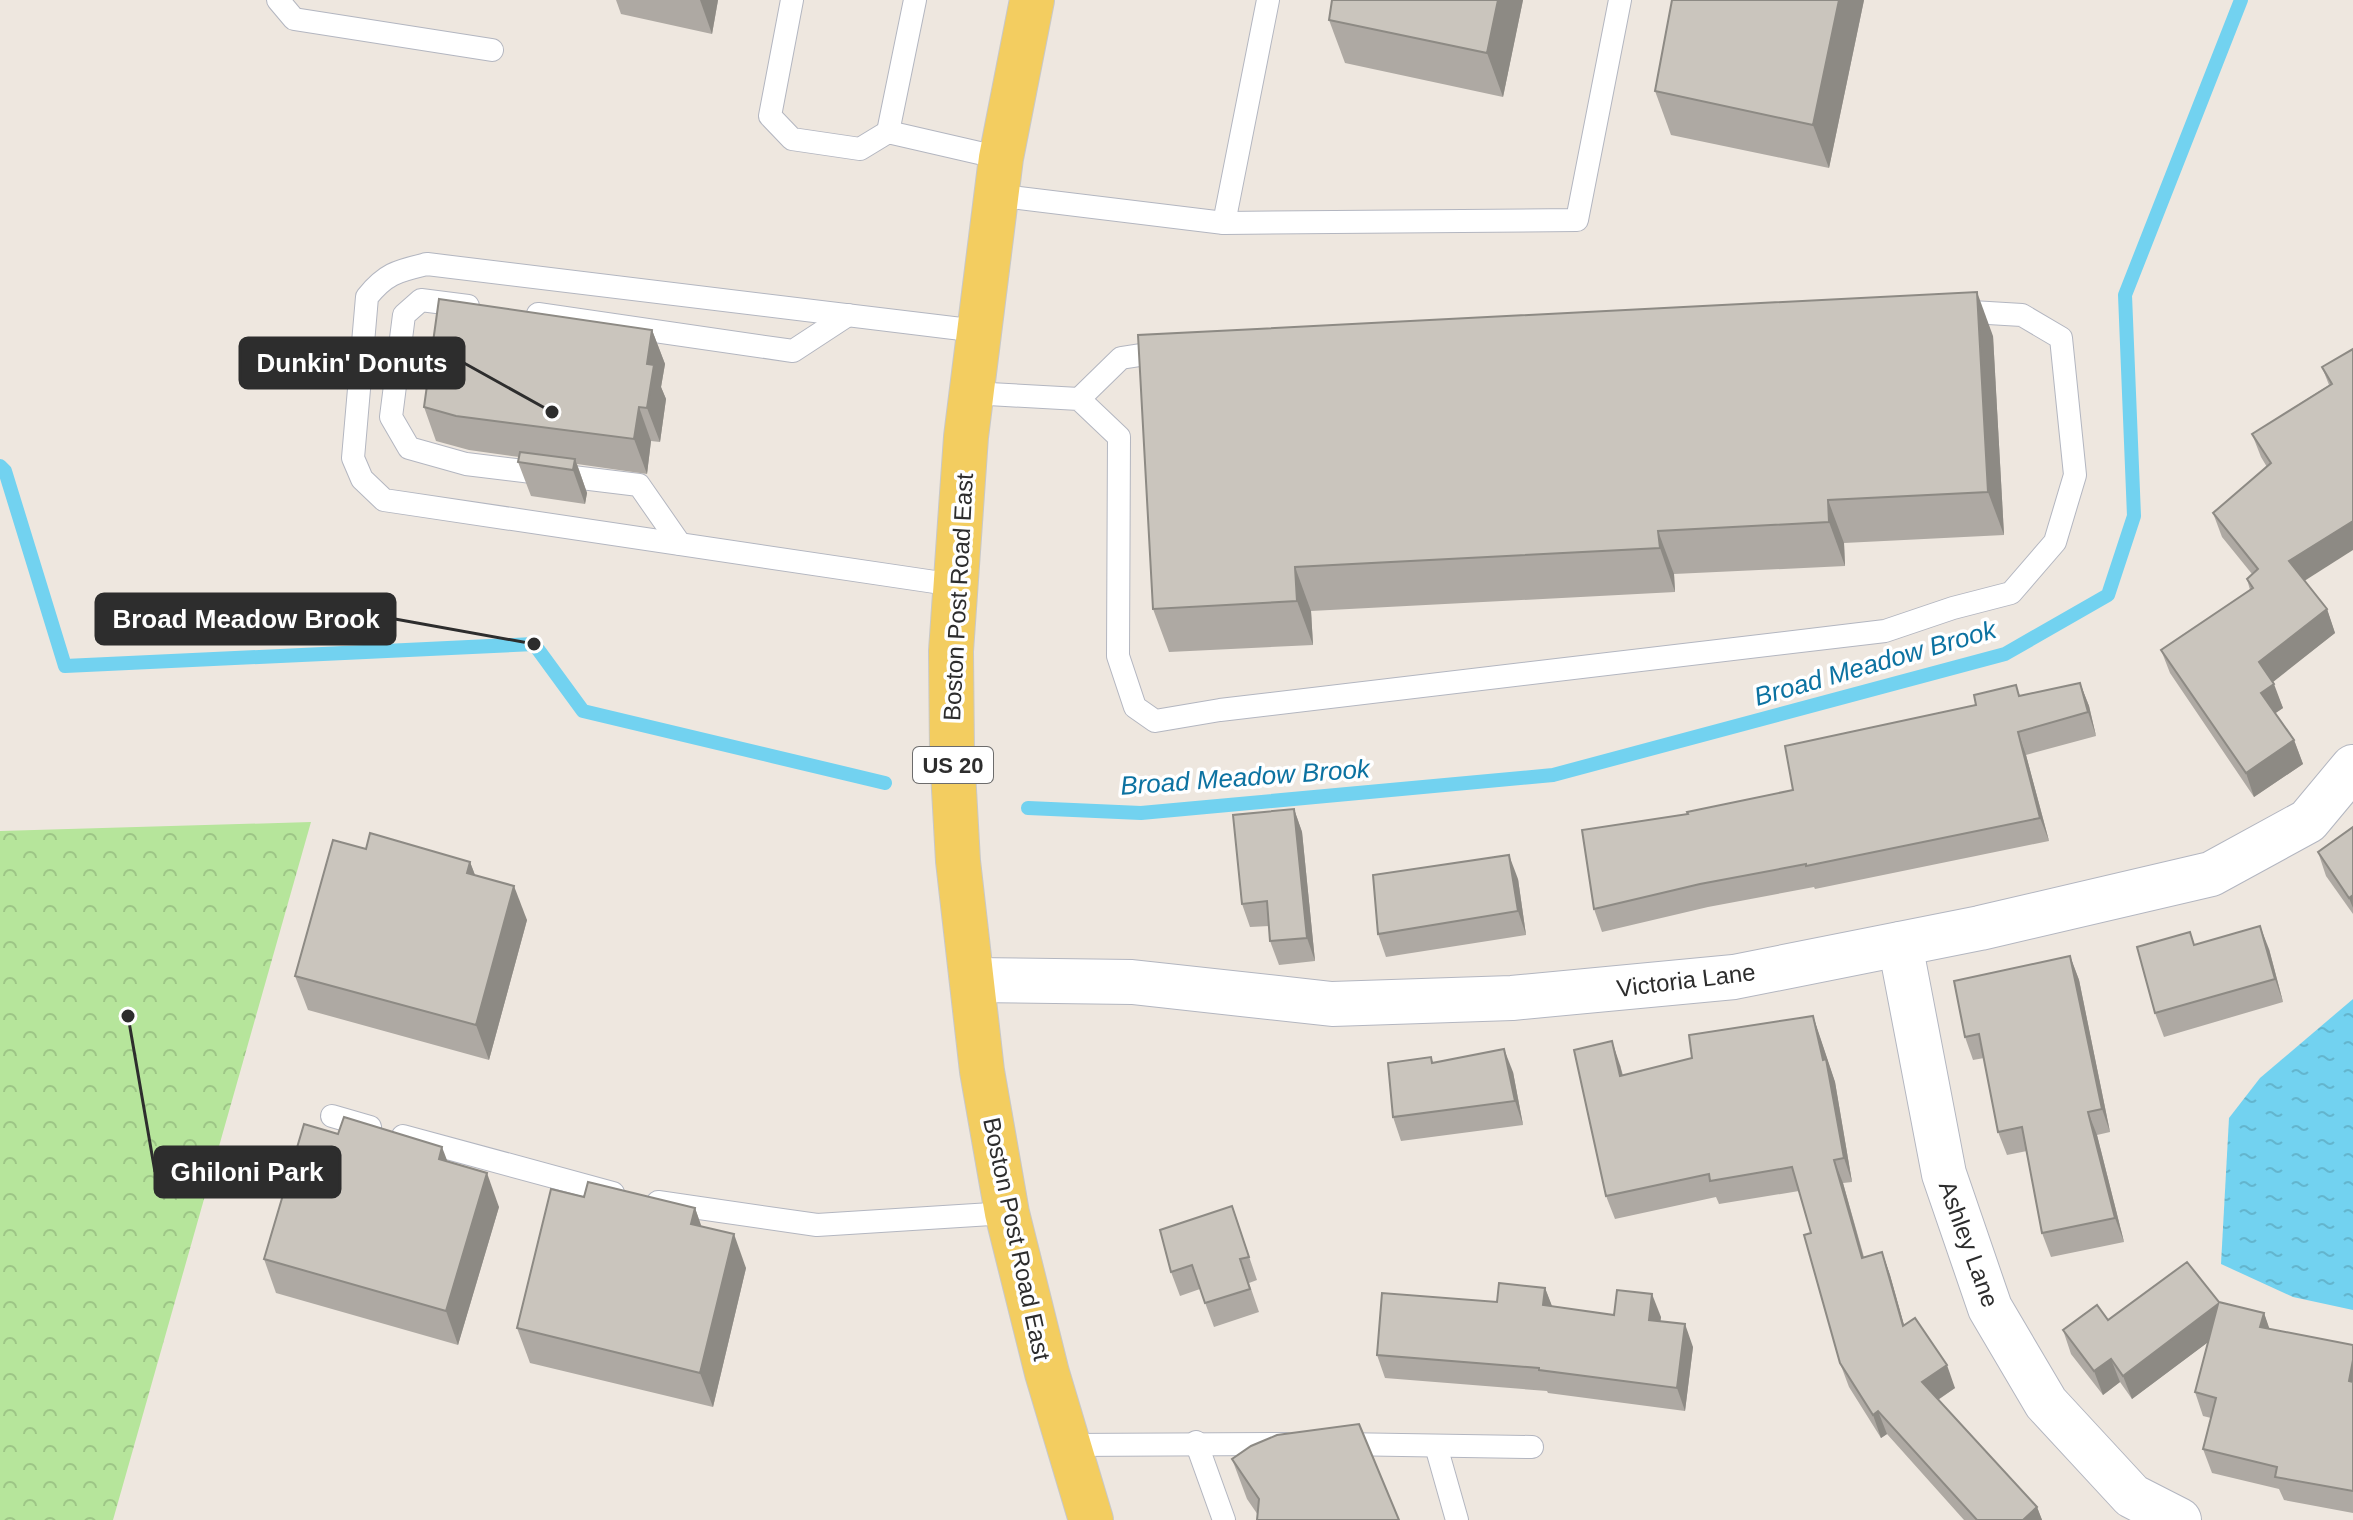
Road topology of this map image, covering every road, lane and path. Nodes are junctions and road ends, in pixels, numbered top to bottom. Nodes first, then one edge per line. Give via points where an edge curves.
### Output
1 (278, 0) edge
2 (792, 0) edge
3 (915, 0) edge
4 (1032, 0) edge
5 (1268, 0) edge
6 (1620, 0) edge
7 (492, 50) dead end
8 (888, 132) junction
9 (998, 176) junction
10 (1224, 223) junction
11 (494, 309) edge
12 (524, 312) edge
13 (1933, 312) edge
14 (848, 315) junction
15 (978, 331) junction
16 (1194, 350) edge
17 (971, 393) junction
18 (1079, 399) junction
19 (680, 544) junction
20 (955, 585) junction
21 (2353, 767) edge
22 (1900, 944) junction
23 (972, 980) junction
24 (332, 1116) dead end
25 (1007, 1213) junction
26 (1196, 1442) junction
27 (1067, 1445) junction
28 (1436, 1446) junction
29 (1532, 1447) dead end
30 (1091, 1520) edge
31 (1224, 1520) edge
32 (1457, 1520) edge
33 (2179, 1520) edge

1 - 7 lane via 294,19
2 - 8 lane via 770,116 792,139 860,149
3 - 8 lane
4 - 9 main road, Boston Post Road East / US 20
5 - 10 lane
6 - 10 lane via 1577,220
8 - 9 lane
9 - 10 lane
9 - 15 main road, Boston Post Road East / US 20
11 - 19 lane via 421,300 404,315 391,417 409,448 466,464 639,485
12 - 14 lane via 793,351
13 - 18 lane via 2022,315 2061,338 2075,475 2055,542 2011,593 1885,631 1155,721 1135,707 1118,656 1119,437
14 - 15 lane
14 - 19 lane via 427,264 397,271 367,297 353,458 362,479 384,500
15 - 17 main road, Boston Post Road East / US 20
16 - 18 lane via 1121,358
17 - 18 lane
17 - 20 main road, Boston Post Road East / US 20
19 - 20 lane
20 - 23 main road, Boston Post Road East / US 20 via 952,754
21 - 22 street, Victoria Lane via 2308,821 2211,874
22 - 23 street, Victoria Lane via 1734,977 1497,999 1332,1004 1132,982
22 - 33 street, Ashley Lane via 1944,1174 1990,1308 2046,1403 2132,1496
23 - 25 main road, Boston Post Road East / US 20
24 - 25 lane via 633,1198 817,1225
25 - 27 main road, Boston Post Road East / US 20
26 - 27 lane
26 - 28 lane
26 - 31 lane
27 - 30 main road, Boston Post Road East / US 20
28 - 29 lane
28 - 32 lane

